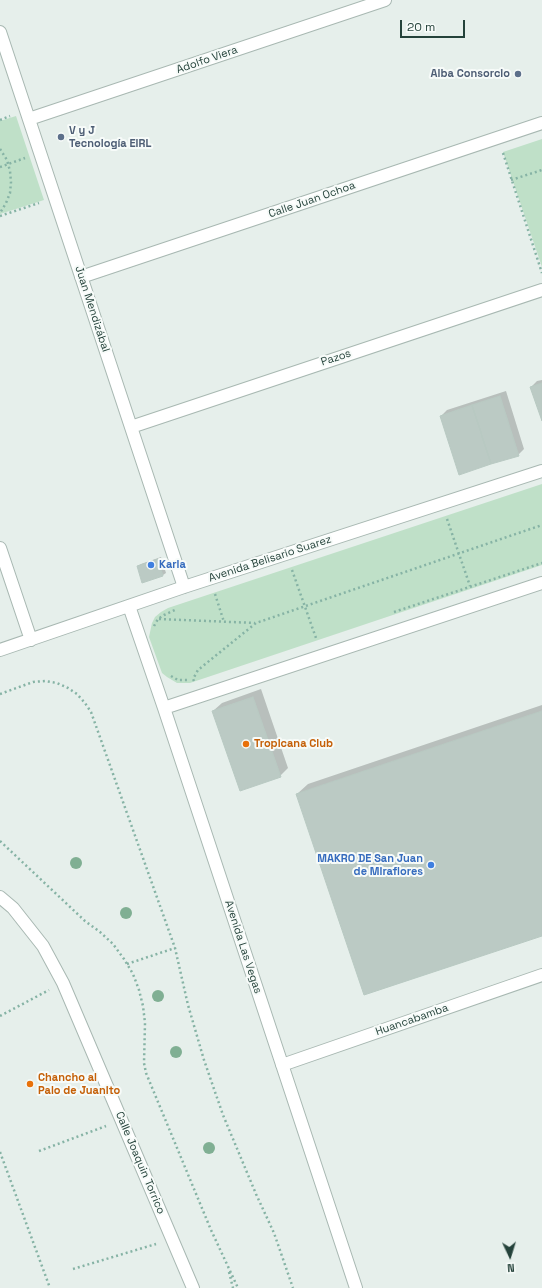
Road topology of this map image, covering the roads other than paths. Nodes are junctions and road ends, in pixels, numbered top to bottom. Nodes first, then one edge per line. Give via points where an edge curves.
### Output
1 (385, 0) edge
2 (0, 32) edge
3 (29, 119) junction
4 (542, 123) edge
5 (81, 277) junction
6 (542, 290) edge
7 (131, 427) junction
8 (542, 471) edge
9 (0, 548) edge
10 (542, 583) edge
11 (184, 587) junction
12 (129, 606) junction
13 (31, 640) junction
14 (0, 650) edge
15 (164, 708) junction
16 (0, 897) edge
17 (542, 975) edge
18 (282, 1065) junction
19 (193, 1288) edge
20 (356, 1288) edge

1 - 3 street, Adolfo Viera
2 - 3 street, Juan Mendizábal
3 - 5 street, Juan Mendizábal
4 - 5 street, Calle Juan Ochoa
5 - 7 street, Juan Mendizábal
6 - 7 street, Pazos
7 - 11 street, Juan Mendizábal
8 - 11 street, Avenida Belisario Suarez
9 - 13 street
10 - 15 street
11 - 12 street, Avenida Belisario Suarez
12 - 13 street, Avenida Belisario Suarez
12 - 15 street, Avenida Las Vegas
13 - 14 street, Avenida Belisario Suarez
15 - 18 street, Avenida Las Vegas
16 - 19 street, Calle Joaquin Torrico via 13,908 43,946 63,983
17 - 18 street, Huancabamba
18 - 20 street, Avenida Las Vegas

